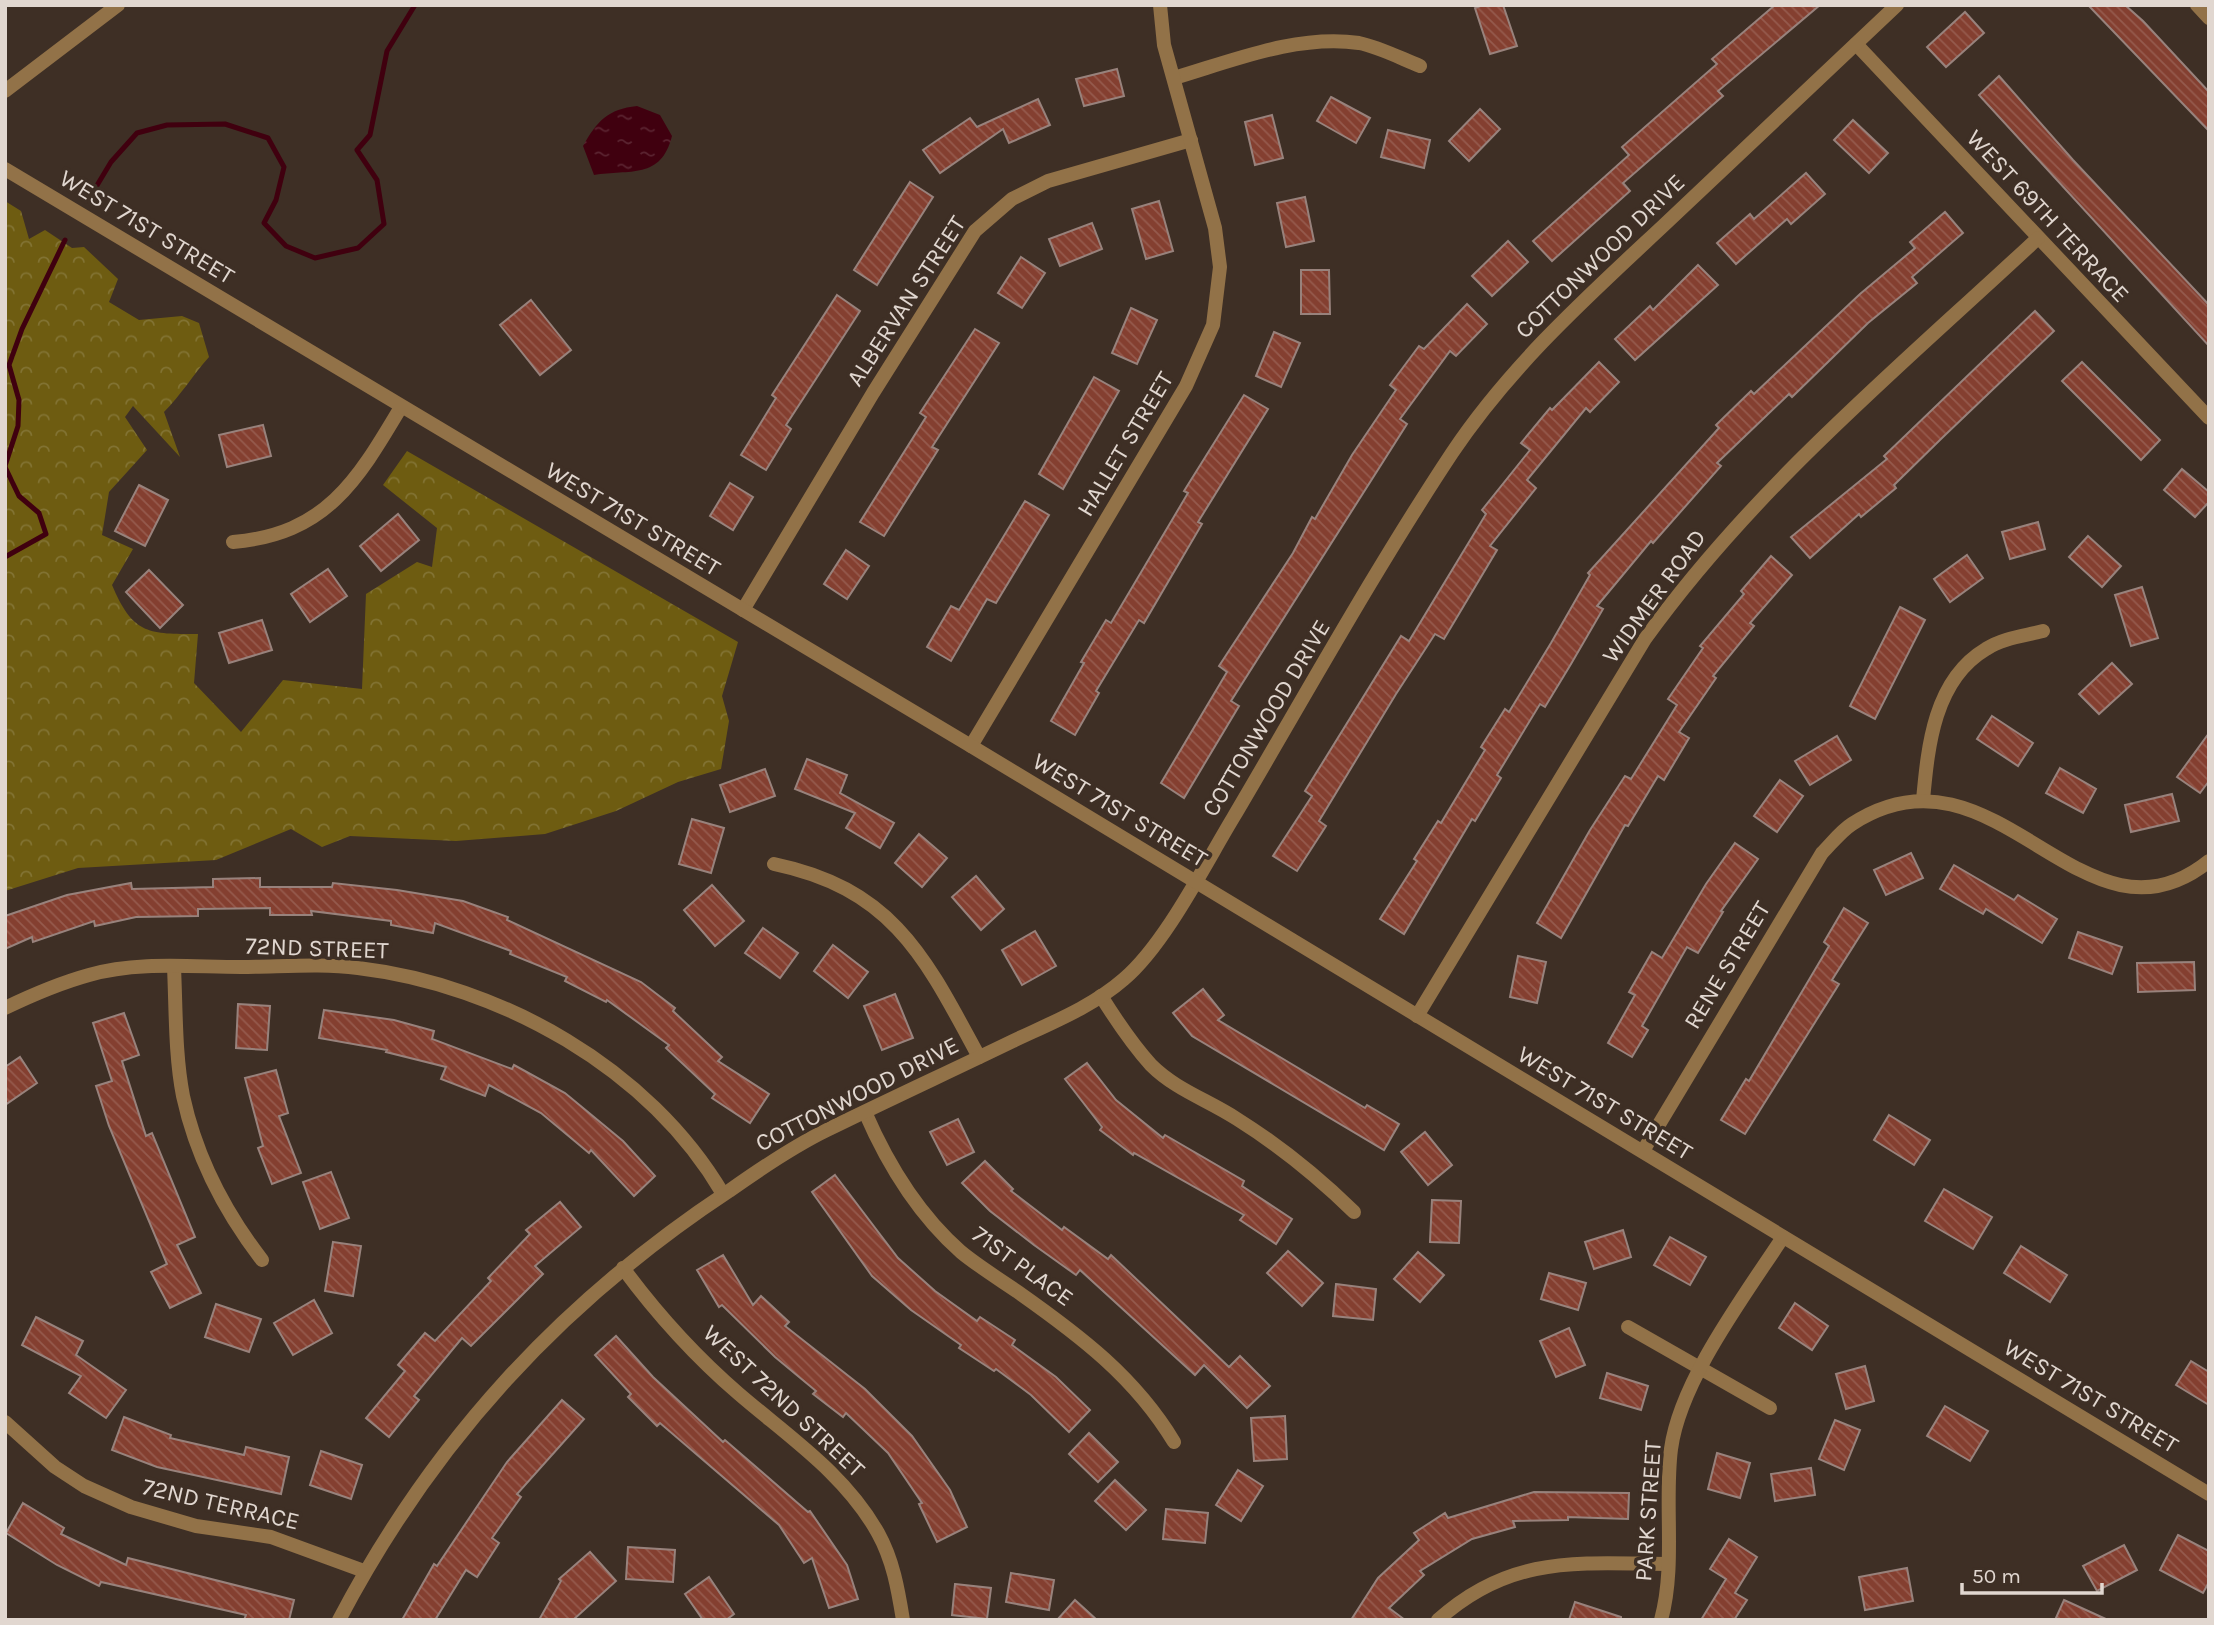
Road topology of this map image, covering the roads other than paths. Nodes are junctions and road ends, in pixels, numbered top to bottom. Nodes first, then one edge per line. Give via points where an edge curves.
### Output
1 (118, 5) edge
2 (1160, 5) edge
3 (1897, 5) edge
4 (2197, 5) edge
5 (2209, 18) edge
6 (1856, 44) junction
7 (1420, 66) dead end
8 (1174, 78) junction
9 (5, 91) edge
10 (1191, 140) junction
11 (5, 169) edge
12 (2038, 238) junction
13 (401, 407) junction
14 (2209, 418) edge
15 (233, 542) dead end
16 (743, 610) junction
17 (2043, 631) dead end
18 (971, 746) junction
19 (1923, 800) junction
20 (2209, 861) edge
21 (774, 864) dead end
22 (1195, 881) junction
23 (174, 967) junction
24 (1101, 996) junction
25 (5, 1008) edge
26 (1417, 1016) junction
27 (979, 1057) junction
28 (865, 1112) junction
29 (1643, 1151) junction
30 (723, 1194) junction
31 (1354, 1212) dead end
32 (1783, 1237) junction
33 (261, 1260) dead end
34 (623, 1268) junction
35 (1628, 1327) dead end
36 (1702, 1369) junction
37 (1770, 1408) dead end
38 (5, 1422) edge
39 (1174, 1442) dead end
40 (2209, 1494) edge
41 (1667, 1564) junction
42 (365, 1571) junction
43 (339, 1620) edge
44 (903, 1620) edge
45 (1438, 1620) edge
46 (1661, 1620) edge

1 - 9 street
2 - 8 street via 1164,45
3 - 6 street, COTTONWOOD DRIVE
4 - 5 street
6 - 12 street, WEST 69TH TERRACE
6 - 22 street, COTTONWOOD DRIVE via 1562,321 1494,396 1453,451
7 - 8 street via 1361,44 1320,41
8 - 10 street
10 - 16 street, ALBERVAN STREET via 1048,181 1012,199 975,231
10 - 18 street, HALLET STREET via 1215,228 1220,267 1208,344
11 - 13 street, WEST 71ST STREET
12 - 14 street, WEST 69TH TERRACE
12 - 26 street, WIDMER ROAD via 1777,482 1686,583 1645,639
13 - 15 street via 338,499 302,524 268,539
13 - 16 street, WEST 71ST STREET
16 - 18 street, WEST 71ST STREET
17 - 19 street via 1985,649 1953,682 1928,743
18 - 22 street, WEST 71ST STREET
19 - 20 street, RENE STREET via 1951,802 1982,813 2092,877 2118,886 2154,889 2196,872
19 - 29 street, RENE STREET via 1903,802 1867,816 1850,825 1822,853
21 - 27 street via 805,870 846,890 907,937 928,964
22 - 24 street, COTTONWOOD DRIVE via 1127,977
22 - 26 street, WEST 71ST STREET
23 - 25 street, 72ND STREET via 91,974
23 - 30 street, 72ND STREET via 355,967 450,988 509,1010 562,1037 632,1089 688,1143
23 - 33 street via 183,1096 221,1199
24 - 27 street, COTTONWOOD DRIVE
24 - 31 street via 1152,1066 1179,1088 1281,1149
26 - 29 street, WEST 71ST STREET
27 - 28 street, COTTONWOOD DRIVE
28 - 30 street, COTTONWOOD DRIVE via 819,1134
28 - 39 street, 71ST PLACE via 878,1142 928,1218 962,1252 1088,1343 1131,1383
29 - 32 street, WEST 71ST STREET
30 - 34 street, COTTONWOOD DRIVE
32 - 36 street, PARK STREET
32 - 40 street, WEST 71ST STREET
34 - 42 street, COTTONWOOD DRIVE via 566,1316 495,1391 429,1472
34 - 44 street, WEST 72ND STREET via 699,1356 848,1489 878,1533 893,1567
35 - 36 street
36 - 37 street
36 - 41 street, PARK STREET via 1684,1402 1671,1448
38 - 42 street, 72ND TERRACE via 55,1467 131,1507 196,1526 271,1537
41 - 45 street via 1560,1563 1528,1569 1488,1584 1457,1602
41 - 46 street, PARK STREET
42 - 43 street, COTTONWOOD DRIVE

